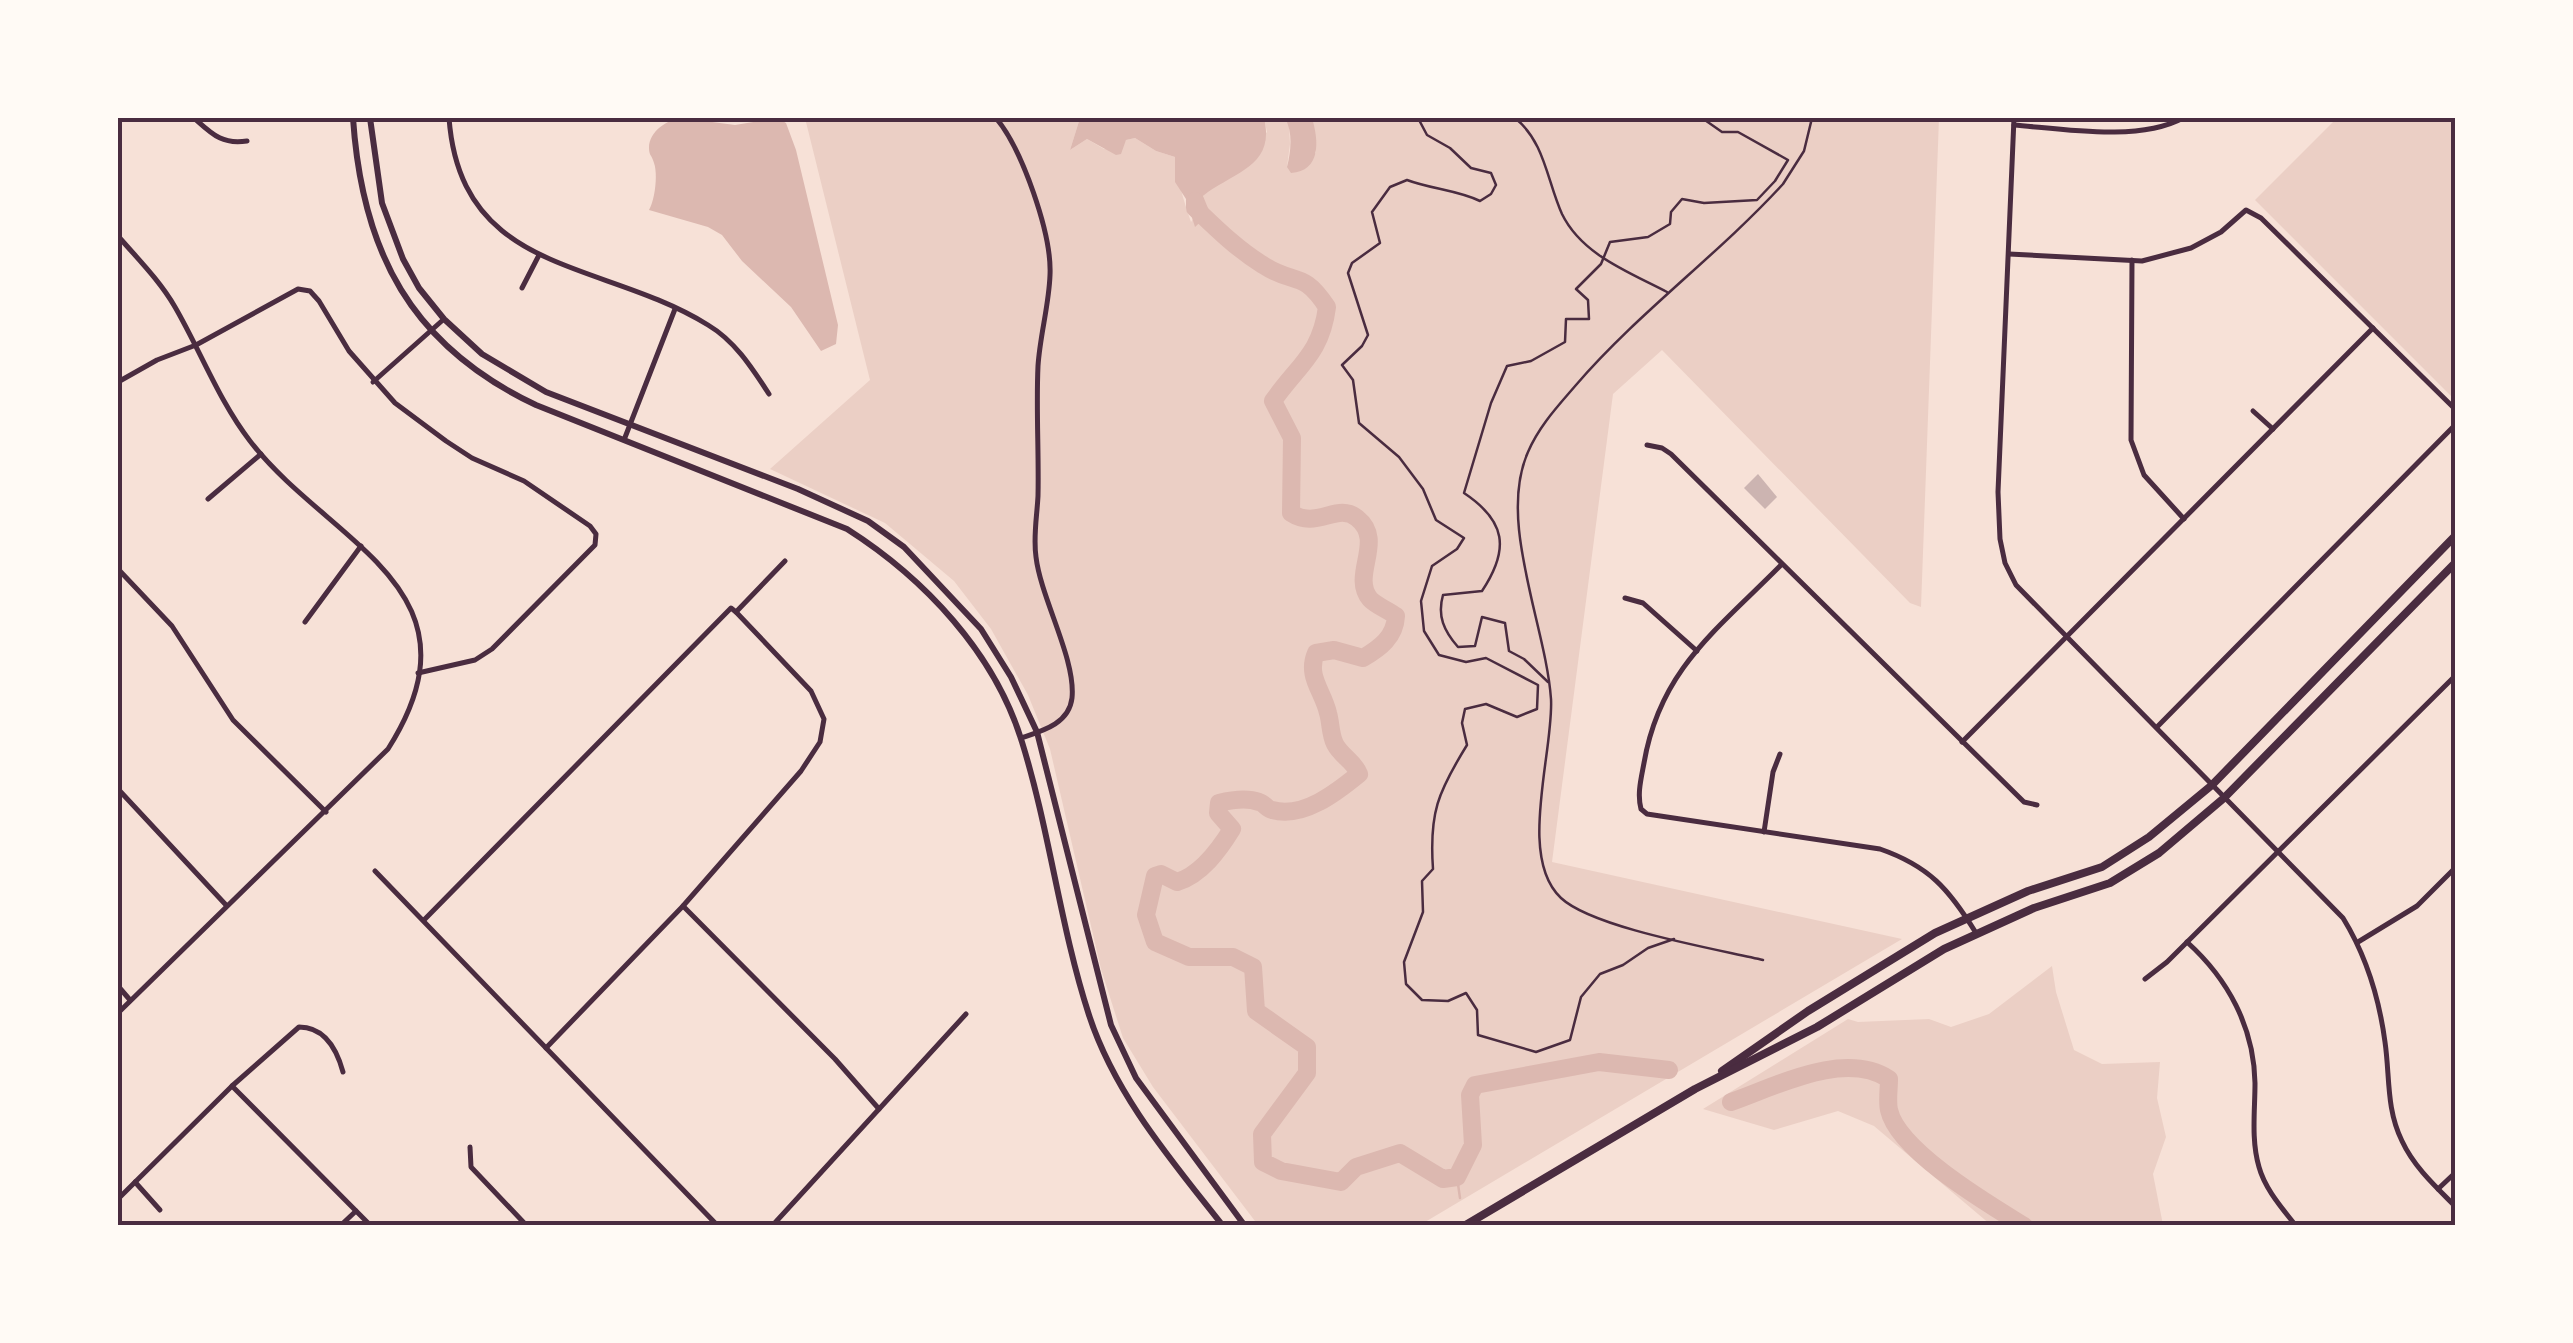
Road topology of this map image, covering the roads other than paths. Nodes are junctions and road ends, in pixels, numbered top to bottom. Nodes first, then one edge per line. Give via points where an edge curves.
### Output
1 (194, 118) edge
2 (353, 118) edge
3 (370, 118) edge
4 (449, 118) edge
5 (996, 118) edge
6 (2183, 118) edge
7 (2014, 121) edge
8 (247, 141) dead end
9 (118, 236) edge
10 (539, 254) junction
11 (2009, 254) junction
12 (2132, 260) junction
13 (522, 288) dead end
14 (676, 309) junction
15 (444, 318) junction
16 (2372, 328) junction
17 (431, 330) junction
18 (196, 345) junction
19 (118, 382) edge
20 (373, 382) junction
21 (769, 394) dead end
22 (2253, 410) dead end
23 (2456, 410) edge
24 (630, 423) junction
25 (2456, 424) edge
26 (2273, 429) junction
27 (624, 440) junction
28 (1648, 445) dead end
29 (262, 454) junction
30 (208, 499) dead end
31 (2184, 520) junction
32 (2456, 535) edge
33 (362, 546) junction
34 (786, 560) dead end
35 (2456, 562) edge
36 (1782, 565) junction
37 (118, 570) edge
38 (1626, 598) dead end
39 (736, 612) junction
40 (305, 622) dead end
41 (2066, 638) junction
42 (1696, 651) junction
43 (418, 673) junction
44 (2456, 675) edge
45 (2158, 726) junction
46 (1037, 732) junction
47 (1020, 738) junction
48 (1962, 742) junction
49 (1780, 754) dead end
50 (2212, 785) junction
51 (118, 789) edge
52 (2224, 798) junction
53 (2036, 804) dead end
54 (326, 812) junction
55 (1764, 832) junction
56 (2280, 851) junction
57 (2456, 867) edge
58 (375, 871) dead end
59 (2028, 890) junction
60 (226, 905) junction
61 (684, 906) junction
62 (2034, 908) junction
63 (1966, 917) junction
64 (424, 920) junction
65 (1976, 933) junction
66 (2188, 942) junction
67 (2358, 942) junction
68 (2144, 978) dead end
69 (118, 986) edge
70 (130, 1000) junction
71 (118, 1013) edge
72 (966, 1014) dead end
73 (546, 1048) junction
74 (344, 1072) dead end
75 (232, 1086) junction
76 (1695, 1089) junction
77 (880, 1110) junction
78 (470, 1148) dead end
79 (2456, 1172) edge
80 (134, 1182) junction
81 (2438, 1189) junction
82 (118, 1199) edge
83 (2456, 1207) edge
84 (160, 1210) dead end
85 (357, 1210) junction
86 (340, 1226) edge
87 (371, 1226) edge
88 (527, 1226) edge
89 (718, 1226) edge
90 (772, 1226) edge
91 (1224, 1226) edge
92 (1245, 1226) edge
93 (1464, 1226) edge
94 (2296, 1226) edge

1 - 8 street via 221,140
2 - 17 street via 362,188 388,270
3 - 15 street via 388,226 419,288
4 - 10 street via 469,195 496,227
5 - 46 street via 1019,156 1050,259 1038,363 1035,552 1072,698 1060,720
6 - 7 street via 2114,132
7 - 11 street
9 - 18 street via 159,282
10 - 13 street
10 - 14 street
11 - 12 street
11 - 41 street via 2000,539 2010,576
12 - 16 street via 2191,248 2246,210
12 - 31 street via 2131,440 2144,475
14 - 21 street via 720,333
14 - 24 street
15 - 17 street
15 - 24 street via 502,367 546,392
16 - 23 street
16 - 26 street
17 - 20 street
17 - 27 street via 496,386
18 - 19 street
18 - 20 street via 298,289 310,291
18 - 29 street
20 - 43 street via 446,441 561,504 597,537 596,546 481,657
22 - 26 street
24 - 27 street
24 - 46 street via 824,500 904,547 981,629
25 - 45 street
26 - 31 street
27 - 47 street via 822,516 867,541 968,638
28 - 36 street via 1671,454
29 - 30 street
29 - 33 street
31 - 41 street
32 - 50 main road
33 - 40 street
33 - 43 street via 409,604 418,628
34 - 39 street
35 - 52 main road
36 - 42 street
36 - 48 street
37 - 54 street via 172,626 233,720
38 - 42 street via 1652,610
39 - 61 street via 811,691 824,729 801,771
39 - 64 street via 731,608
41 - 45 street
41 - 48 street
42 - 55 street via 1657,712 1639,790 1641,809
43 - 54 street via 388,749
44 - 56 street
45 - 50 street
46 - 47 street
46 - 92 street via 1111,1025 1136,1078
47 - 91 street via 1090,1016 1144,1122
48 - 53 street via 2024,802
49 - 55 street
50 - 52 street
50 - 59 main road via 2149,838 2102,866
51 - 60 street
52 - 56 street
52 - 62 main road via 2159,853 2110,883
54 - 60 street
55 - 63 street via 1903,857 1944,886
56 - 66 street
56 - 67 street
57 - 67 street via 2417,906
58 - 64 street
59 - 62 main road
59 - 63 main road
60 - 70 street
61 - 73 street
61 - 77 street
62 - 65 main road
63 - 65 street
63 - 76 main road via 1808,1011
64 - 73 street
65 - 76 main road via 1817,1028
66 - 68 street
66 - 94 street via 2235,1000 2253,1064 2259,1168
67 - 81 street via 2376,995 2394,1122 2415,1165
69 - 70 street
70 - 71 street
72 - 77 street
73 - 89 street
74 - 75 street via 334,1047 315,1028 299,1027
75 - 80 street
75 - 85 street
76 - 93 main road
77 - 90 street
78 - 88 street via 471,1167
79 - 81 street
80 - 82 street
80 - 84 street
81 - 83 street
85 - 86 street
85 - 87 street

